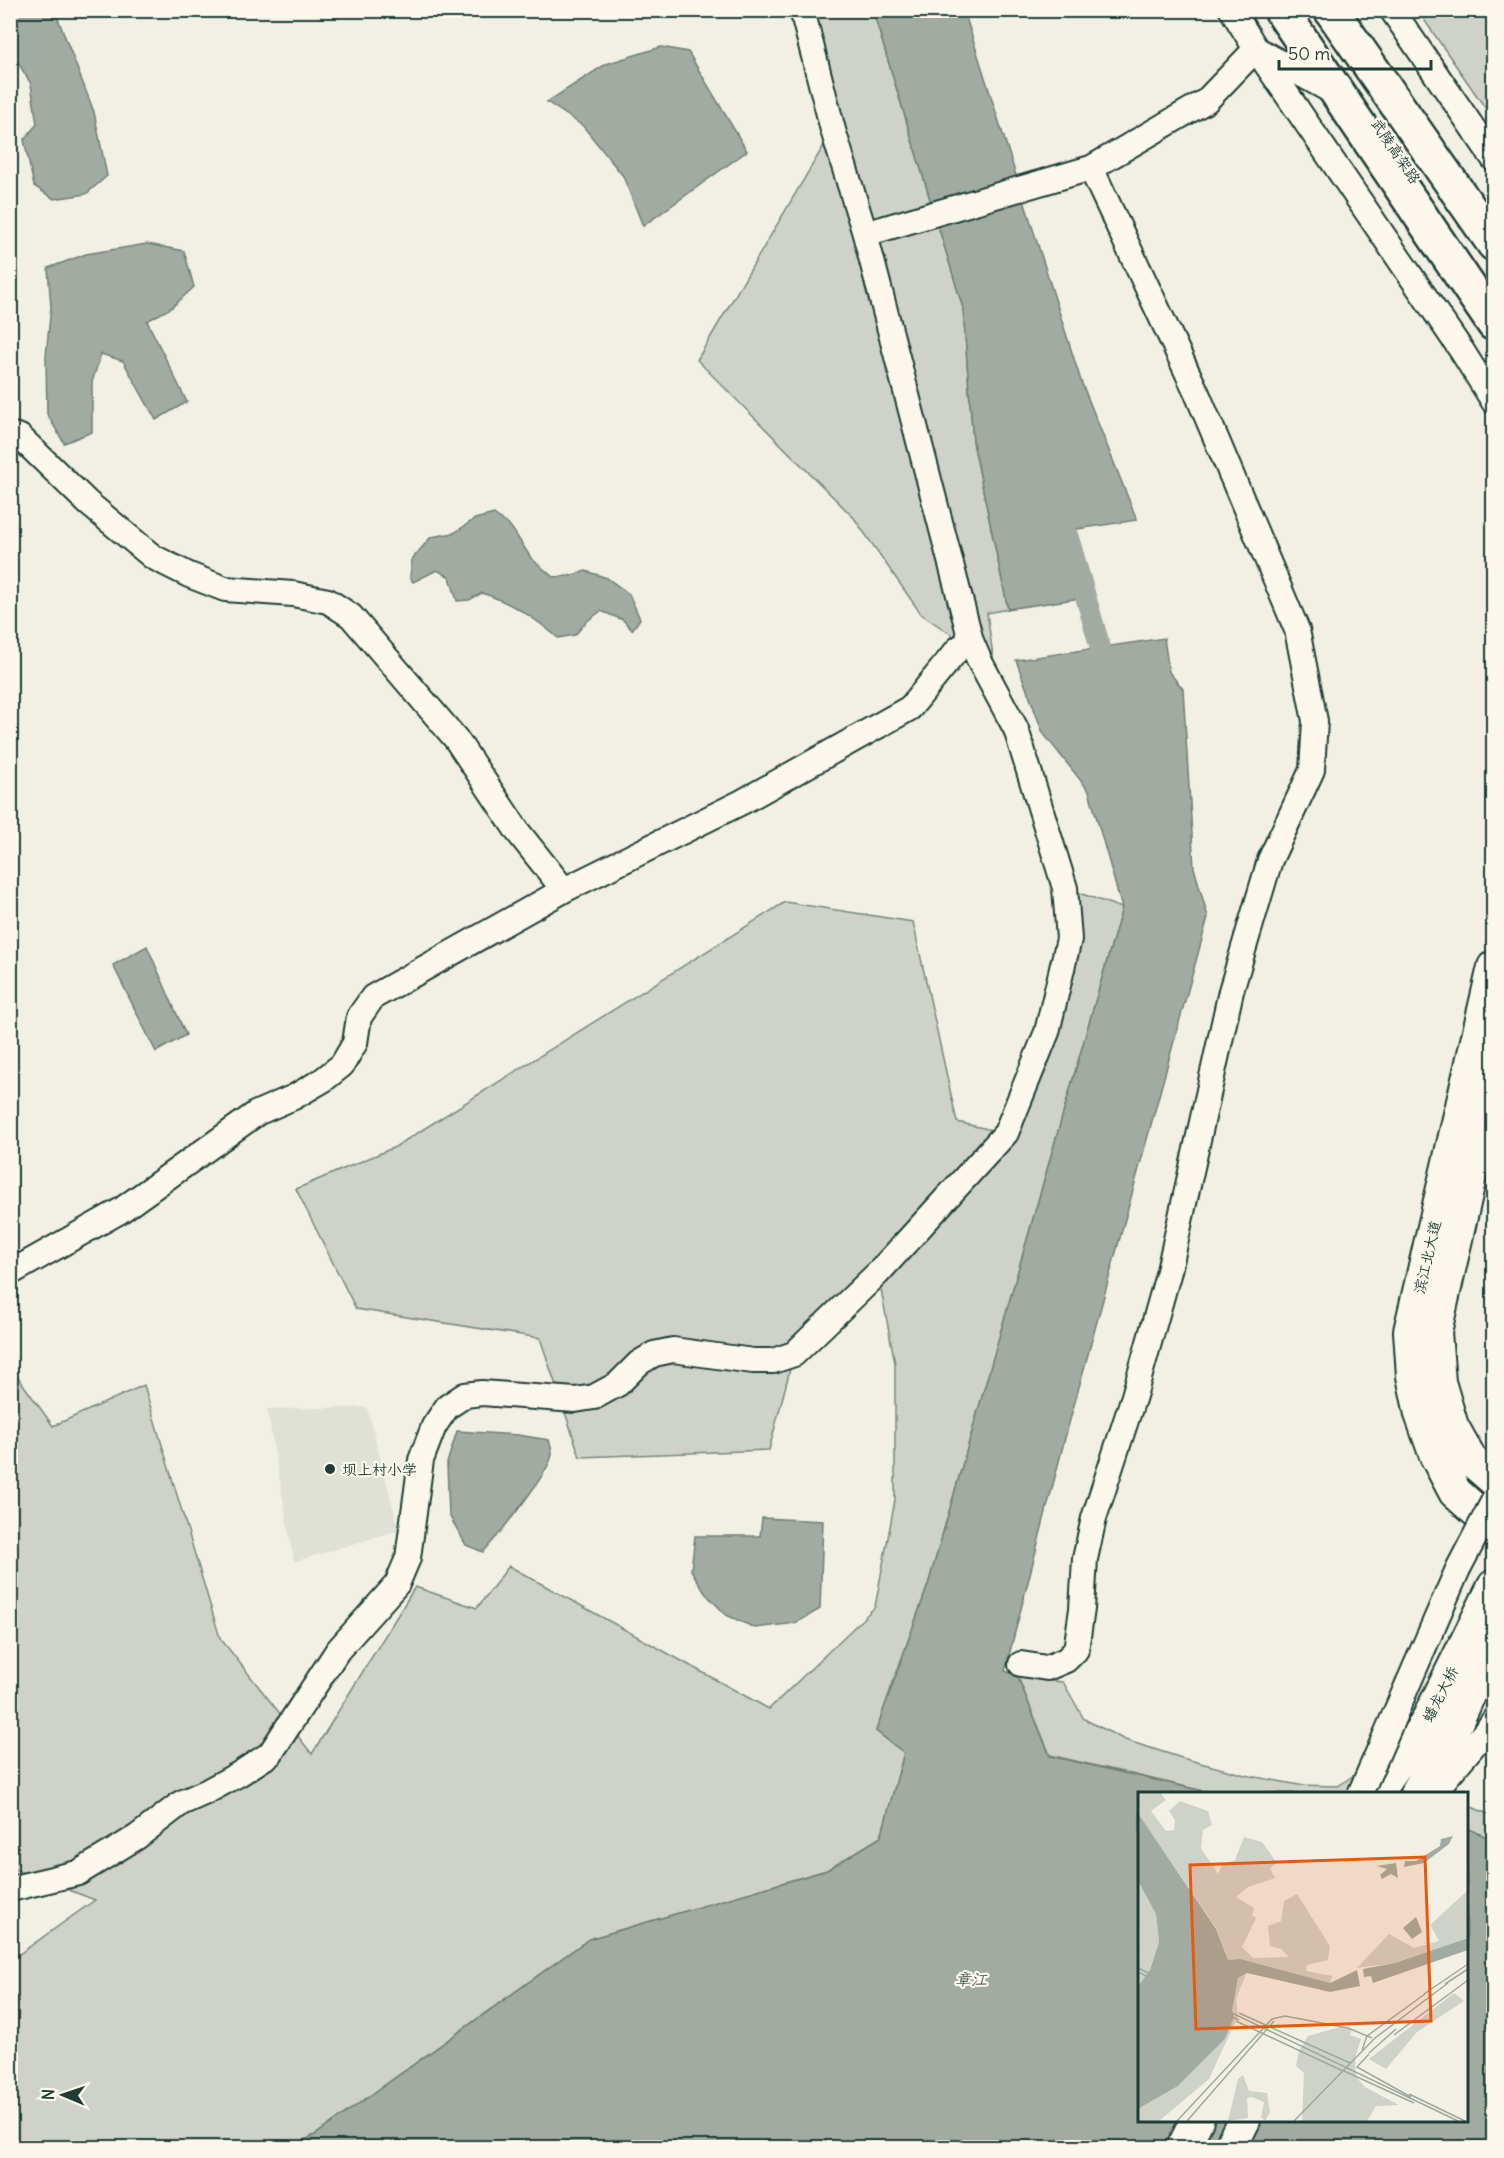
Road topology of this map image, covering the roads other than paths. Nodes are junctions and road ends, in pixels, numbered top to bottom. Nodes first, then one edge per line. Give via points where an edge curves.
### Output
1 (802, 10) edge
2 (1232, 10) edge
3 (1281, 10) edge
4 (1297, 10) edge
5 (1331, 10) edge
6 (1392, 10) edge
7 (1256, 49) junction
8 (1339, 95) junction
9 (1494, 159) edge
10 (1091, 168) junction
11 (1494, 231) edge
12 (865, 234) junction
13 (1494, 244) edge
14 (1494, 292) edge
15 (1494, 324) edge
16 (1494, 402) edge
17 (10, 434) edge
18 (971, 641) junction
19 (564, 890) junction
20 (1494, 967) edge
21 (1494, 1070) edge
22 (10, 1273) edge
23 (1494, 1479) edge
24 (1494, 1500) edge
25 (1494, 1527) edge
26 (1494, 1586) edge
27 (1494, 1640) edge
28 (1021, 1664) dead end
29 (1494, 1720) edge
30 (1361, 1792) edge
31 (1376, 1792) edge
32 (1417, 1792) edge
33 (1434, 1792) edge
34 (10, 1889) edge
35 (1196, 2122) edge
36 (1243, 2122) edge
37 (1183, 2148) edge
38 (1230, 2148) edge

1 - 12 street
2 - 7 street
3 - 8 highway
4 - 14 highway, 武陵高架路
5 - 11 highway
5 - 13 highway, 武陵高架路
6 - 9 street
7 - 8 street
7 - 10 street via 1206,101
7 - 16 street
8 - 15 highway
10 - 12 street
10 - 28 street via 1196,391 1297,630 1315,721 1312,770 1270,860 1231,991 1169,1271 1094,1518 1085,1559 1076,1650 1066,1660 1047,1668
12 - 18 street
17 - 19 street via 20,437 88,503 153,557 225,589 328,601 351,616 456,739 518,832
18 - 19 street via 958,649 910,708 742,802
18 - 34 street via 1019,739 1065,888 1069,939 1047,1032 1006,1133 878,1273 794,1354 773,1361 753,1361 673,1350 654,1354 618,1384 594,1397 574,1400 482,1393 465,1395 447,1407 434,1426 421,1460 408,1558 397,1584 338,1650 270,1754 182,1803 137,1837 78,1873
19 - 22 street via 373,997 359,1017 355,1043 342,1065 323,1080 257,1113 120,1211
20 - 25 main road, 滨江北大道 via 1410,1331 1413,1376 1436,1456 1455,1492
21 - 23 main road, 滨江北大道 via 1435,1332 1439,1382 1452,1426 1472,1460
24 - 30 street, bridge via 1458,1569
26 - 31 main road, 蟠龙大桥 via 1425,1725
27 - 32 main road, 蟠龙大桥 via 1450,1736
29 - 33 street
35 - 37 main road
36 - 38 main road

